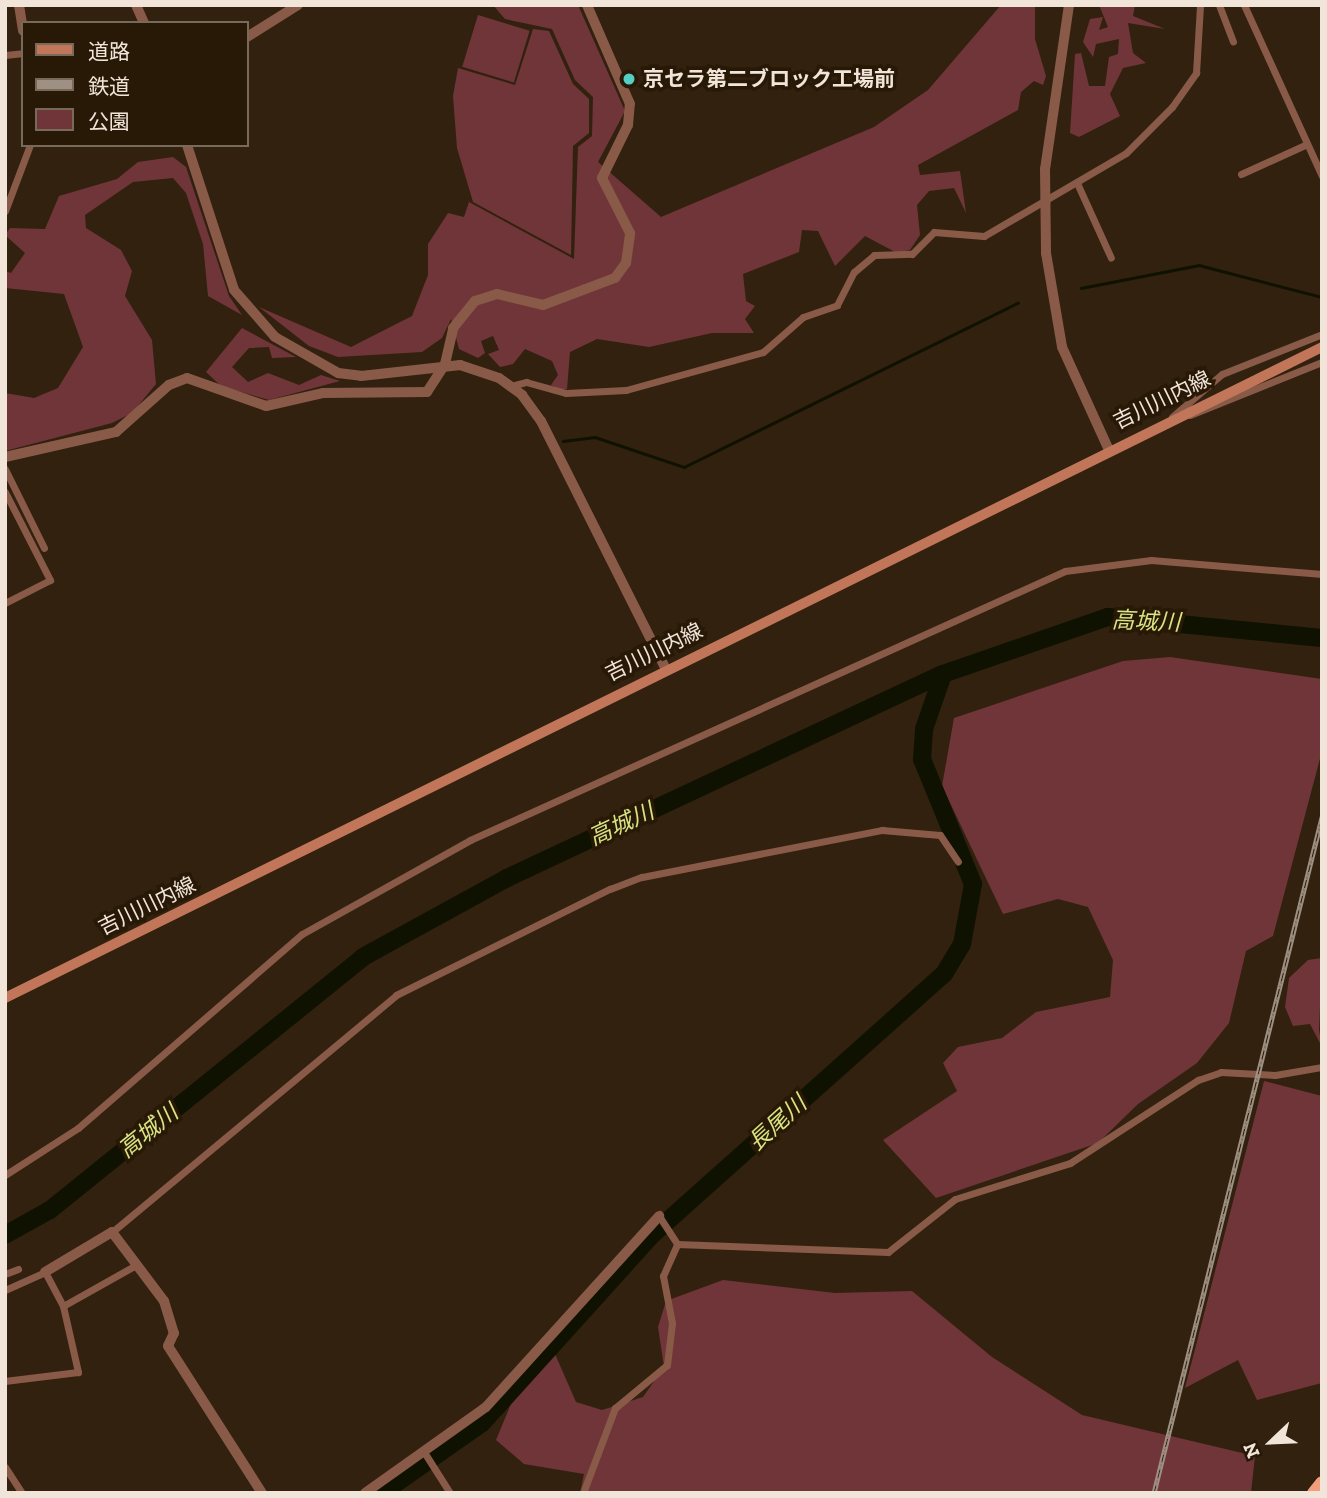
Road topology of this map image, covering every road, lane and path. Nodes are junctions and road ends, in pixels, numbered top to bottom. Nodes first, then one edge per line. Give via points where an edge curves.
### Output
1 (136, 5) edge
2 (298, 5) edge
3 (587, 5) edge
4 (1069, 5) edge
5 (1200, 5) edge
6 (1219, 5) edge
7 (1244, 5) edge
8 (143, 21) edge
9 (248, 36) edge
10 (1233, 41) dead end
11 (1307, 144) junction
12 (29, 147) edge
13 (188, 147) edge
14 (1241, 174) dead end
15 (1322, 176) edge
16 (1077, 183) junction
17 (1043, 204) junction
18 (5, 211) edge
19 (1111, 258) dead end
20 (1322, 334) edge
21 (1322, 347) edge
22 (1322, 362) edge
23 (444, 364) junction
24 (510, 386) junction
25 (1172, 417) junction
26 (1108, 448) junction
27 (5, 457) edge
28 (5, 469) edge
29 (5, 492) edge
30 (8, 506) edge
31 (44, 548) dead end
32 (1322, 574) edge
33 (5, 603) edge
34 (664, 668) junction
35 (958, 862) dead end
36 (5, 998) edge
37 (1322, 1068) edge
38 (6, 1173) edge
39 (660, 1218) joint
40 (112, 1232) junction
41 (677, 1244) junction
42 (136, 1265) junction
43 (18, 1269) dead end
44 (44, 1272) junction
45 (5, 1274) edge
46 (5, 1290) edge
47 (63, 1306) junction
48 (5, 1381) edge
49 (428, 1457) junction
50 (5, 1467) edge
51 (1322, 1482) edge
52 (22, 1493) edge
53 (262, 1493) edge
54 (365, 1493) edge
55 (450, 1493) edge
56 (583, 1493) edge
57 (1313, 1493) edge

1 - 8 street
2 - 9 street
3 - 23 street via 630,104 628,125 602,178 630,233 626,263 615,278 550,304 497,294 475,301 453,328
4 - 17 street
5 - 16 street via 1190,88 1126,153
6 - 10 street
7 - 11 street
11 - 14 street
11 - 15 street
12 - 18 street
13 - 23 street via 230,281 257,323 338,373 361,376
16 - 17 street
16 - 19 street
17 - 24 street via 984,236 934,232 912,254 861,262 837,305 803,317 763,352 626,390 566,393 526,382
17 - 26 street via 1062,347
20 - 25 street via 1222,374
21 - 25 main road, 吉川川内線
22 - 25 street via 1203,414
23 - 24 street via 479,369
23 - 27 street via 427,392 323,393 266,406 197,379 179,380 116,432
24 - 34 street via 541,421
25 - 26 main road, 吉川川内線
26 - 34 main road, 吉川川内線
28 - 31 street
29 - 30 street
30 - 33 street via 50,580
32 - 38 street via 1151,560 1065,571 470,840 302,934 78,1129
34 - 36 main road, 吉川川内線
35 - 40 street via 940,835 882,830 642,877 610,889 396,995
37 - 41 street via 1275,1076 1221,1072 1198,1080 1069,1163 956,1199 888,1252
39 - 41 street
39 - 49 street via 486,1407
40 - 42 street
40 - 44 street
41 - 56 street via 663,1276 672,1323 667,1366 615,1408
42 - 47 street
42 - 53 street via 164,1301 174,1333 168,1346
43 - 45 street
44 - 46 street
44 - 47 street
47 - 48 street via 78,1372
49 - 54 street
49 - 55 street
50 - 52 street
51 - 57 highway

